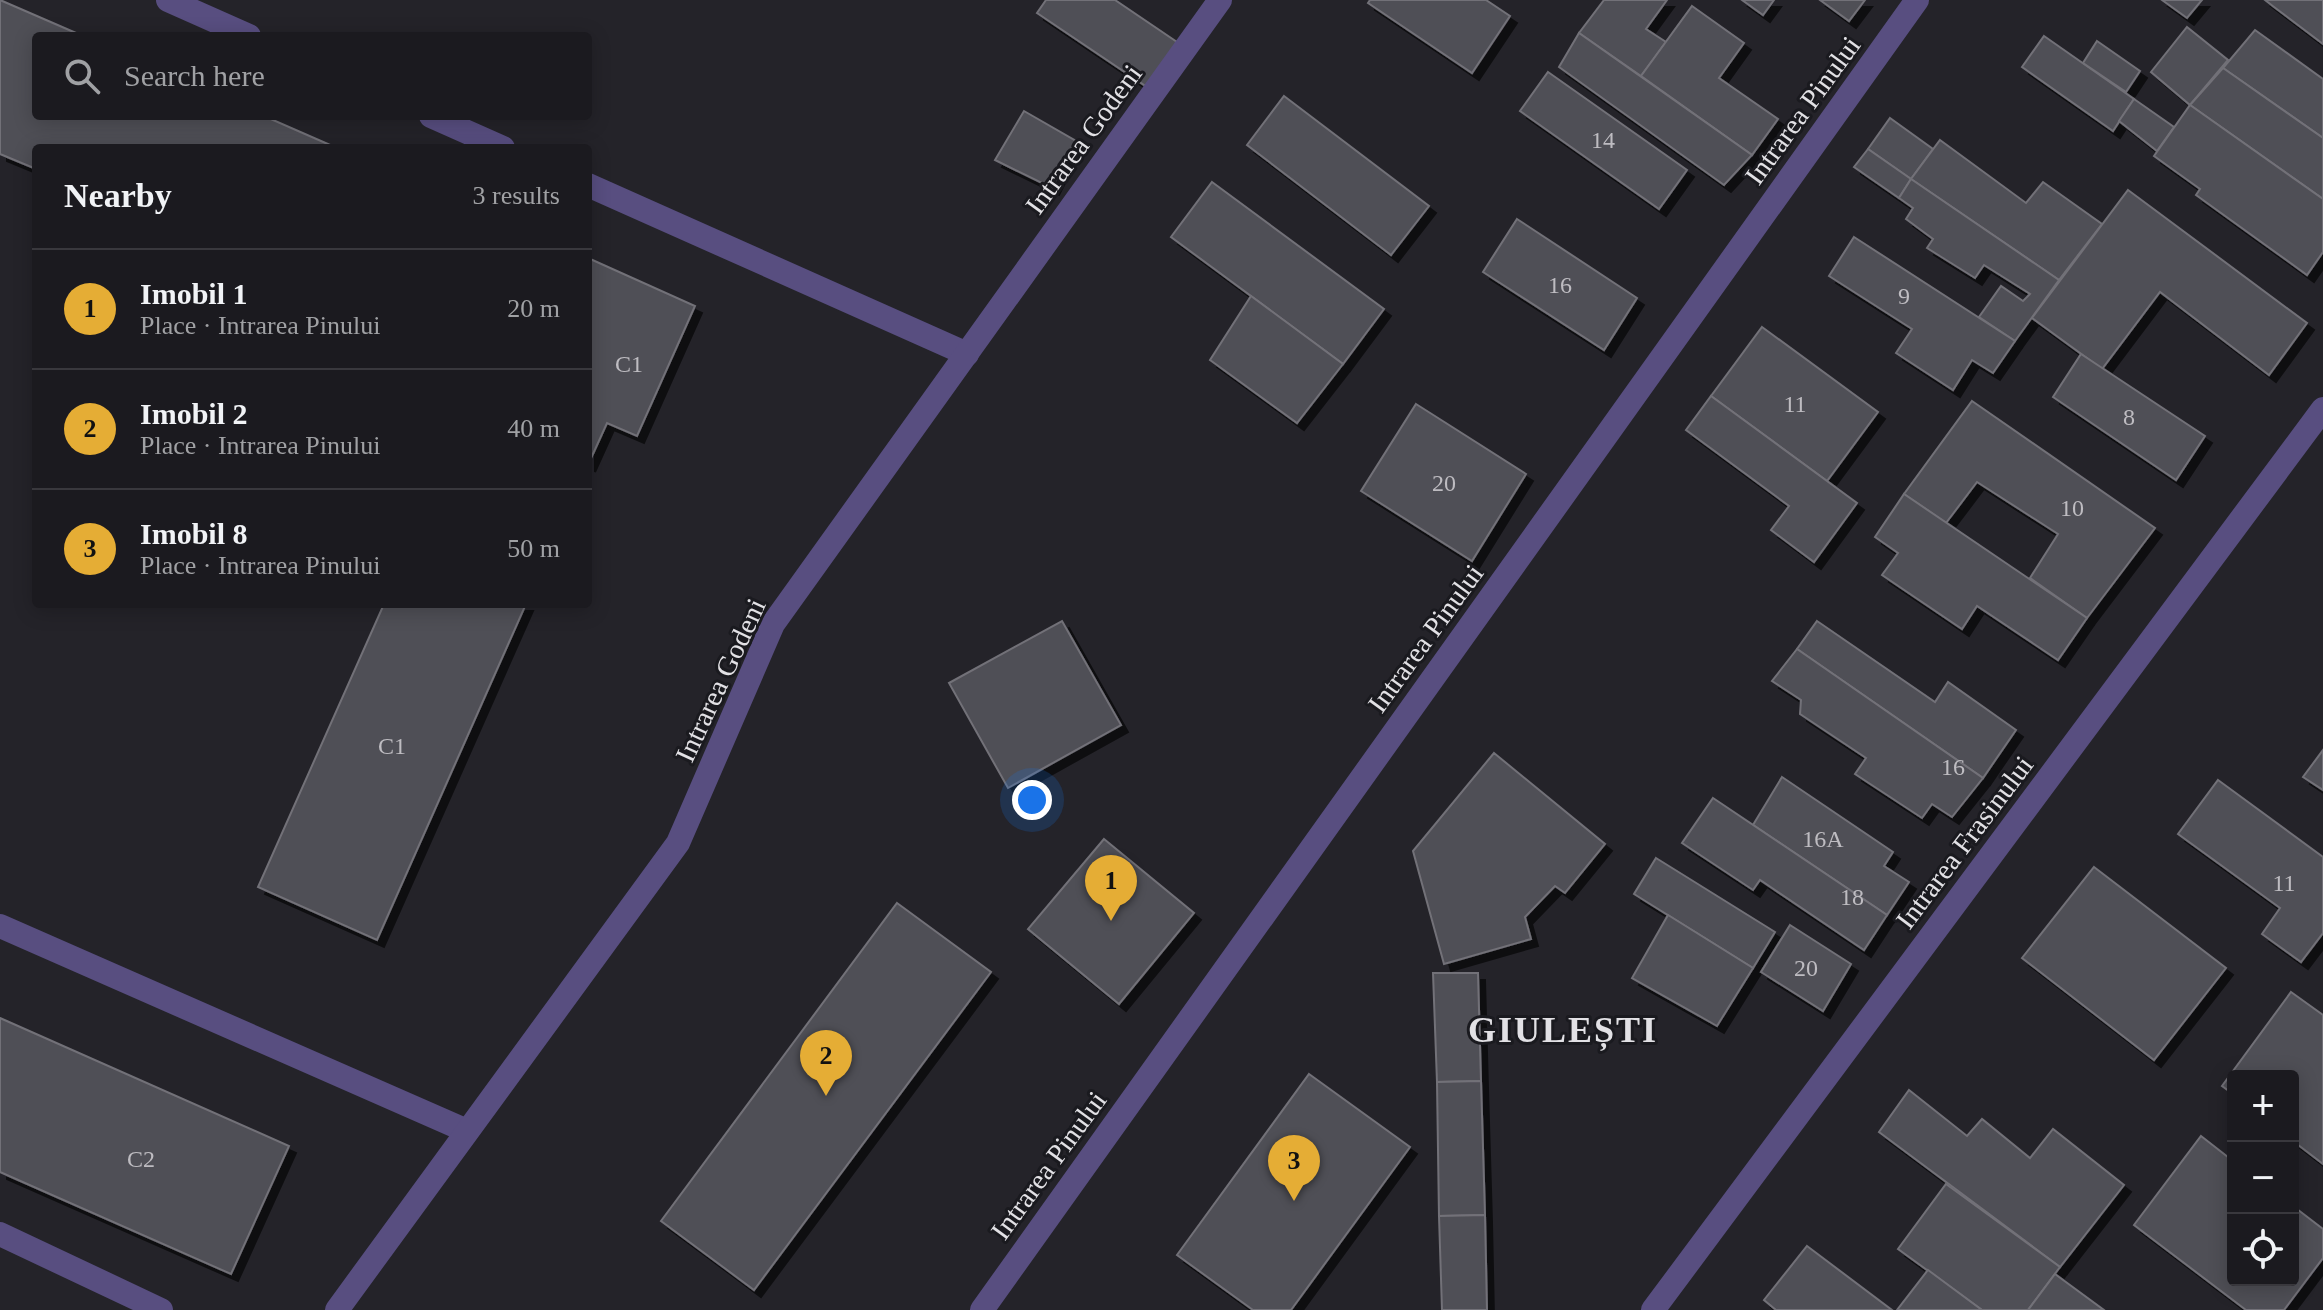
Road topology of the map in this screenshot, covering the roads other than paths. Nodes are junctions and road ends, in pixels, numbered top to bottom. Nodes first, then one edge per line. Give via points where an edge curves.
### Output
1 (168, 0) edge
2 (1220, 0) edge
3 (1917, 0) edge
4 (240, 32) edge
5 (440, 120) edge
6 (494, 144) edge
7 (592, 187) edge
8 (967, 354) junction
9 (2323, 409) edge
10 (0, 926) edge
11 (467, 1131) junction
12 (0, 1234) edge
13 (161, 1310) edge
14 (337, 1310) edge
15 (982, 1310) edge
16 (1653, 1310) edge

1 - 4 street
2 - 8 street, Intrarea Godeni
3 - 15 street, Intrarea Pinului
5 - 6 street
7 - 8 street
8 - 11 street, Intrarea Godeni via 773,624 678,843
9 - 16 street, Intrarea Frasinului
10 - 11 street
11 - 14 street, Intrarea Godeni
12 - 13 street

